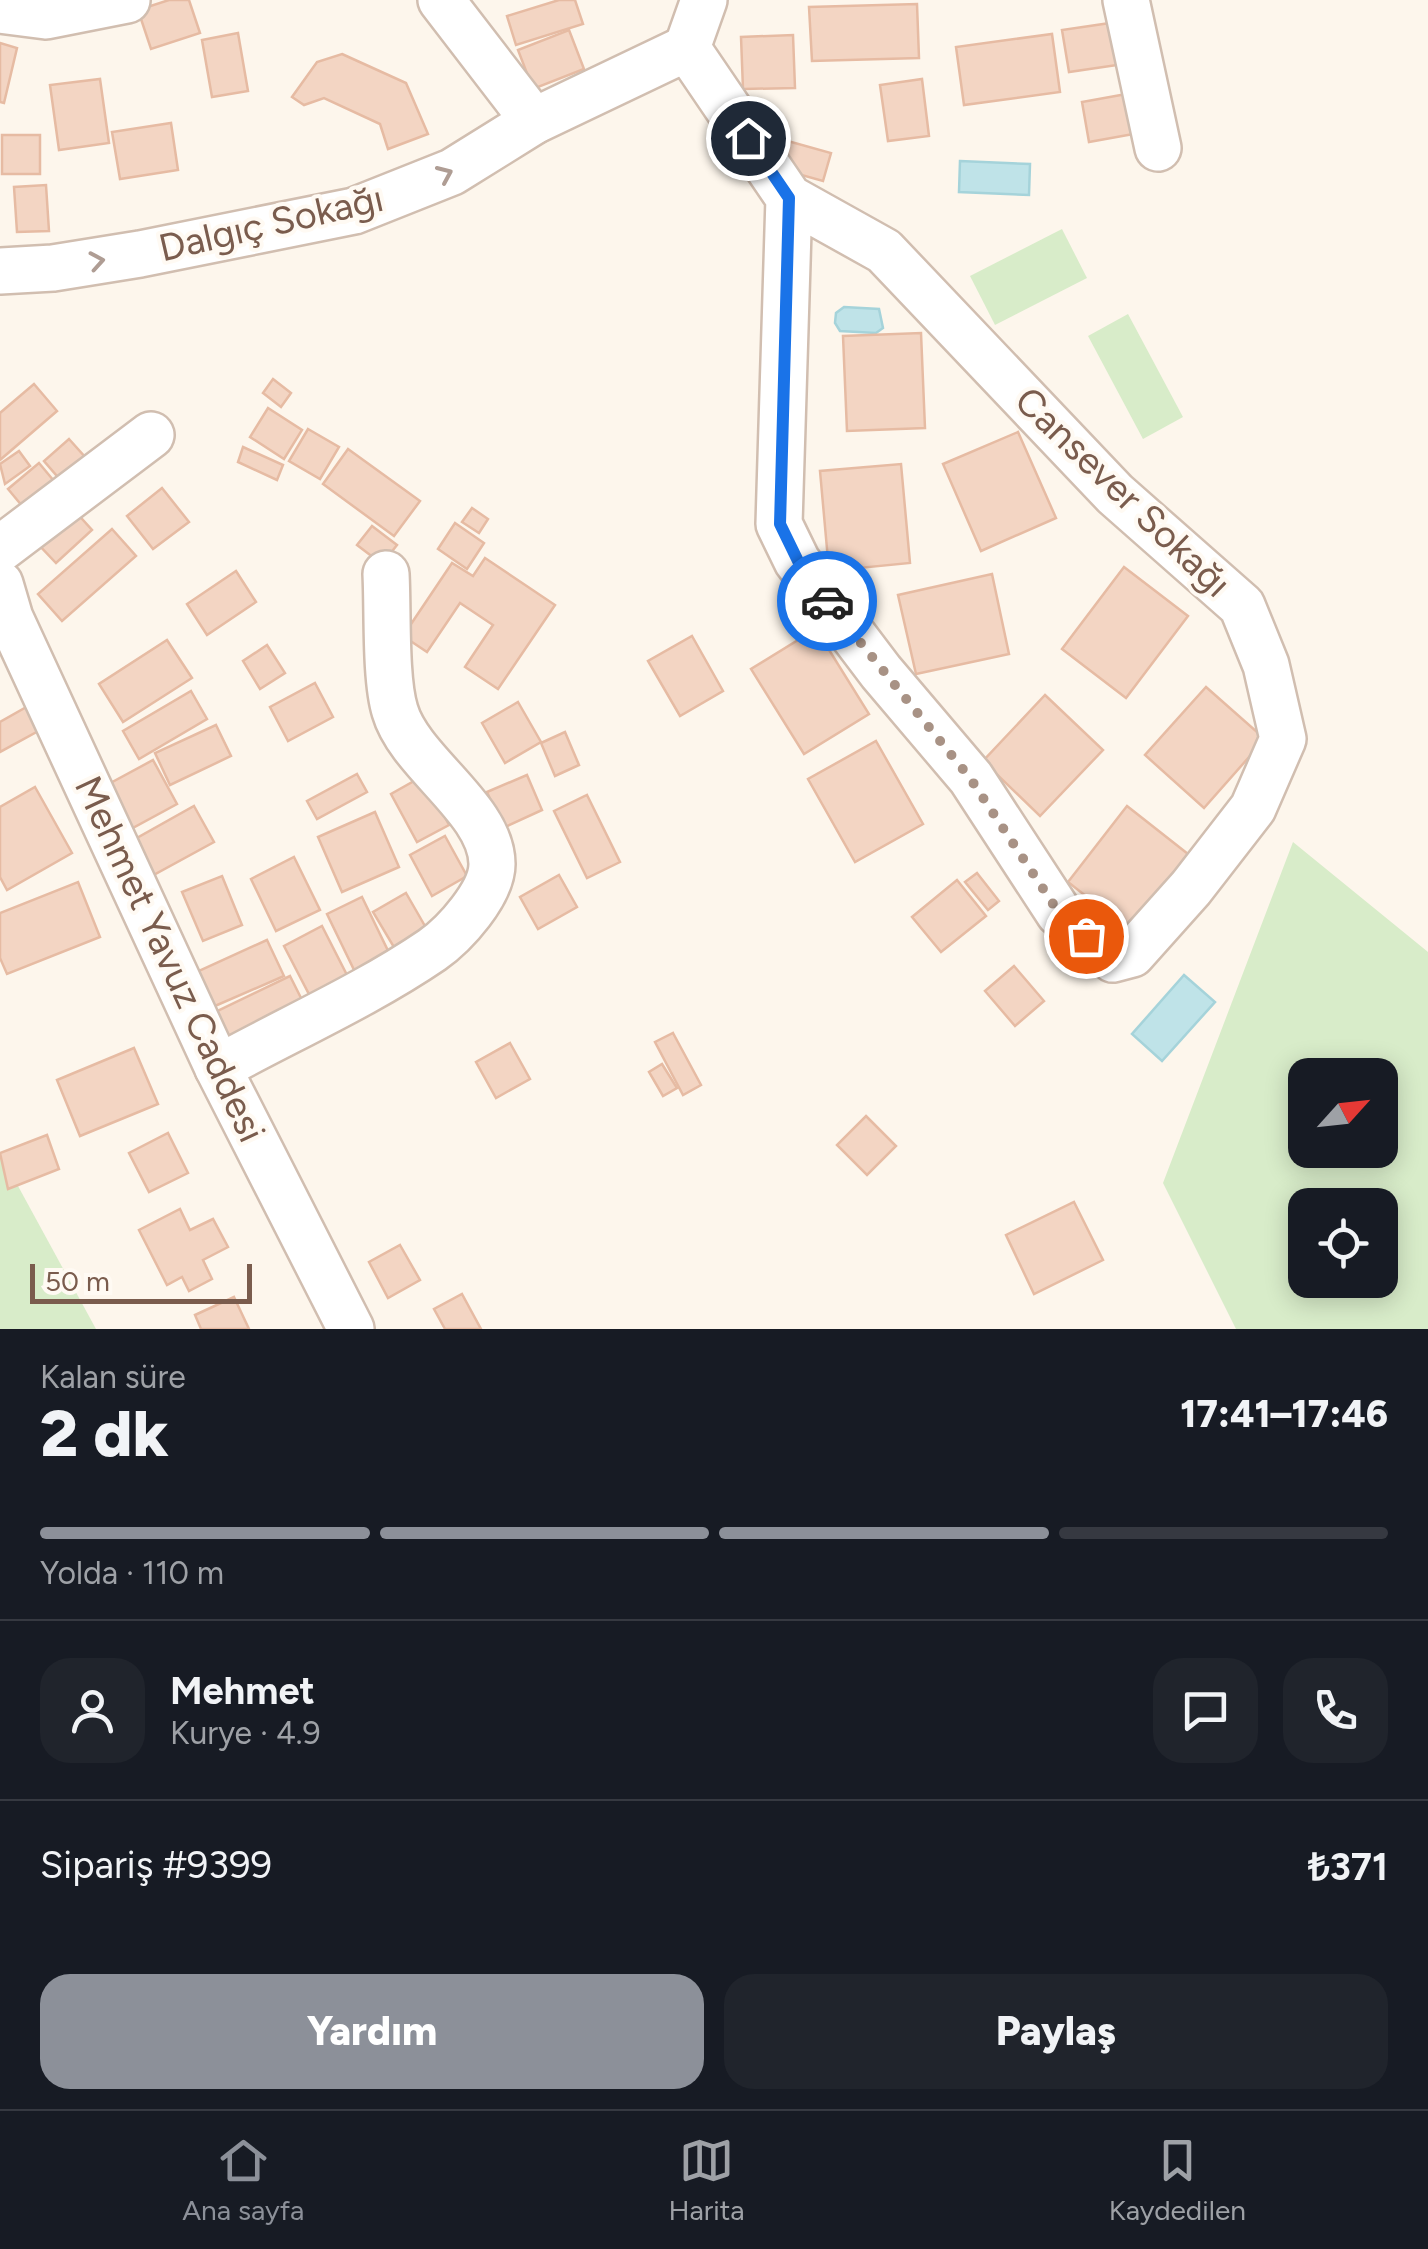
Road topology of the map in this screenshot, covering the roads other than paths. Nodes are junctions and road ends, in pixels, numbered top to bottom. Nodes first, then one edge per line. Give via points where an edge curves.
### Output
1 (128, 0) edge
2 (441, 0) edge
3 (704, 0) edge
4 (1126, 0) edge
5 (0, 10) edge
6 (687, 48) junction
7 (534, 120) junction
8 (1158, 148) dead end
9 (789, 198) junction
10 (0, 272) edge
11 (151, 435) dead end
12 (0, 549) edge
13 (386, 574) dead end
14 (0, 584) edge
15 (218, 1068) junction
16 (351, 1329) edge

1 - 5 street via 46,16
2 - 7 street
3 - 6 street
4 - 8 street
6 - 7 street, Dalgıç Sokağı
6 - 9 street, Cansever Sokağı
10 -> 7 street, Dalgıç Sokağı via 140,254 354,211 452,172
9 - 9 street, Cansever Sokağı via 780,524 798,561 970,778 1059,913 1112,959 1132,954 1252,808 1284,739 1266,664 1242,606 1116,494 884,250
11 - 12 street
13 - 15 street via 394,710 414,750 455,790 479,827 492,864 481,898 436,948
14 - 15 street, Mehmet Yavuz Caddesi
15 - 16 street, Mehmet Yavuz Caddesi

